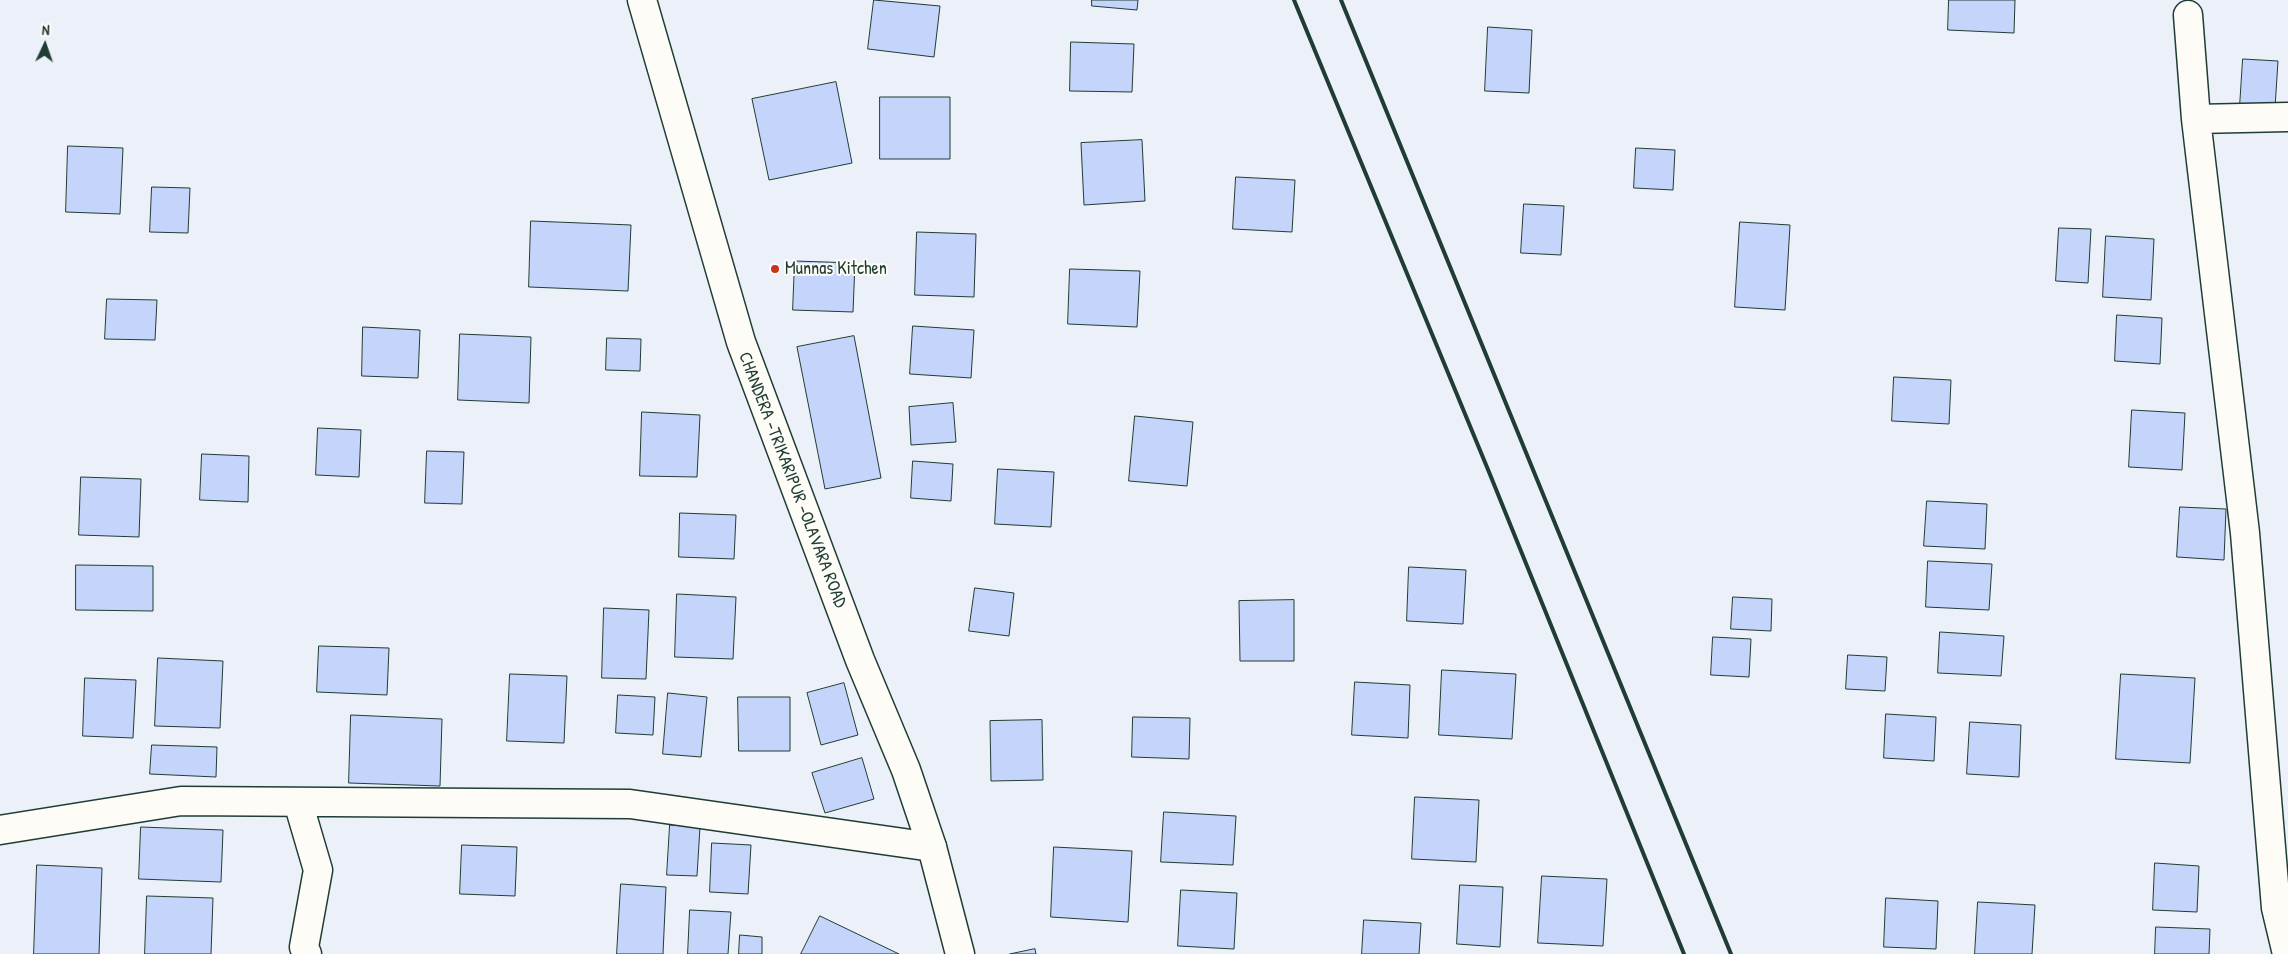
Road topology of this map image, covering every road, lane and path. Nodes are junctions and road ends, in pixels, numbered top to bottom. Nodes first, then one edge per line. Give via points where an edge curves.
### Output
1 (642, 0) edge
2 (2188, 15) dead end
3 (2288, 117) edge
4 (2196, 119) junction
5 (298, 802) junction
6 (0, 830) edge
7 (932, 847) junction
8 (307, 954) edge
9 (960, 954) edge
10 (2287, 954) edge

1 - 7 street, CHANDERA -TRIKARIPUR -OLAVARA ROAD via 741,342 860,660 906,770
2 - 4 street
3 - 4 street
4 - 10 street via 2245,533 2276,908
5 - 6 street via 181,801
5 - 7 street via 630,804
5 - 8 street via 318,870 304,947
7 - 9 street, CHANDERA -TRIKARIPUR -OLAVARA ROAD

